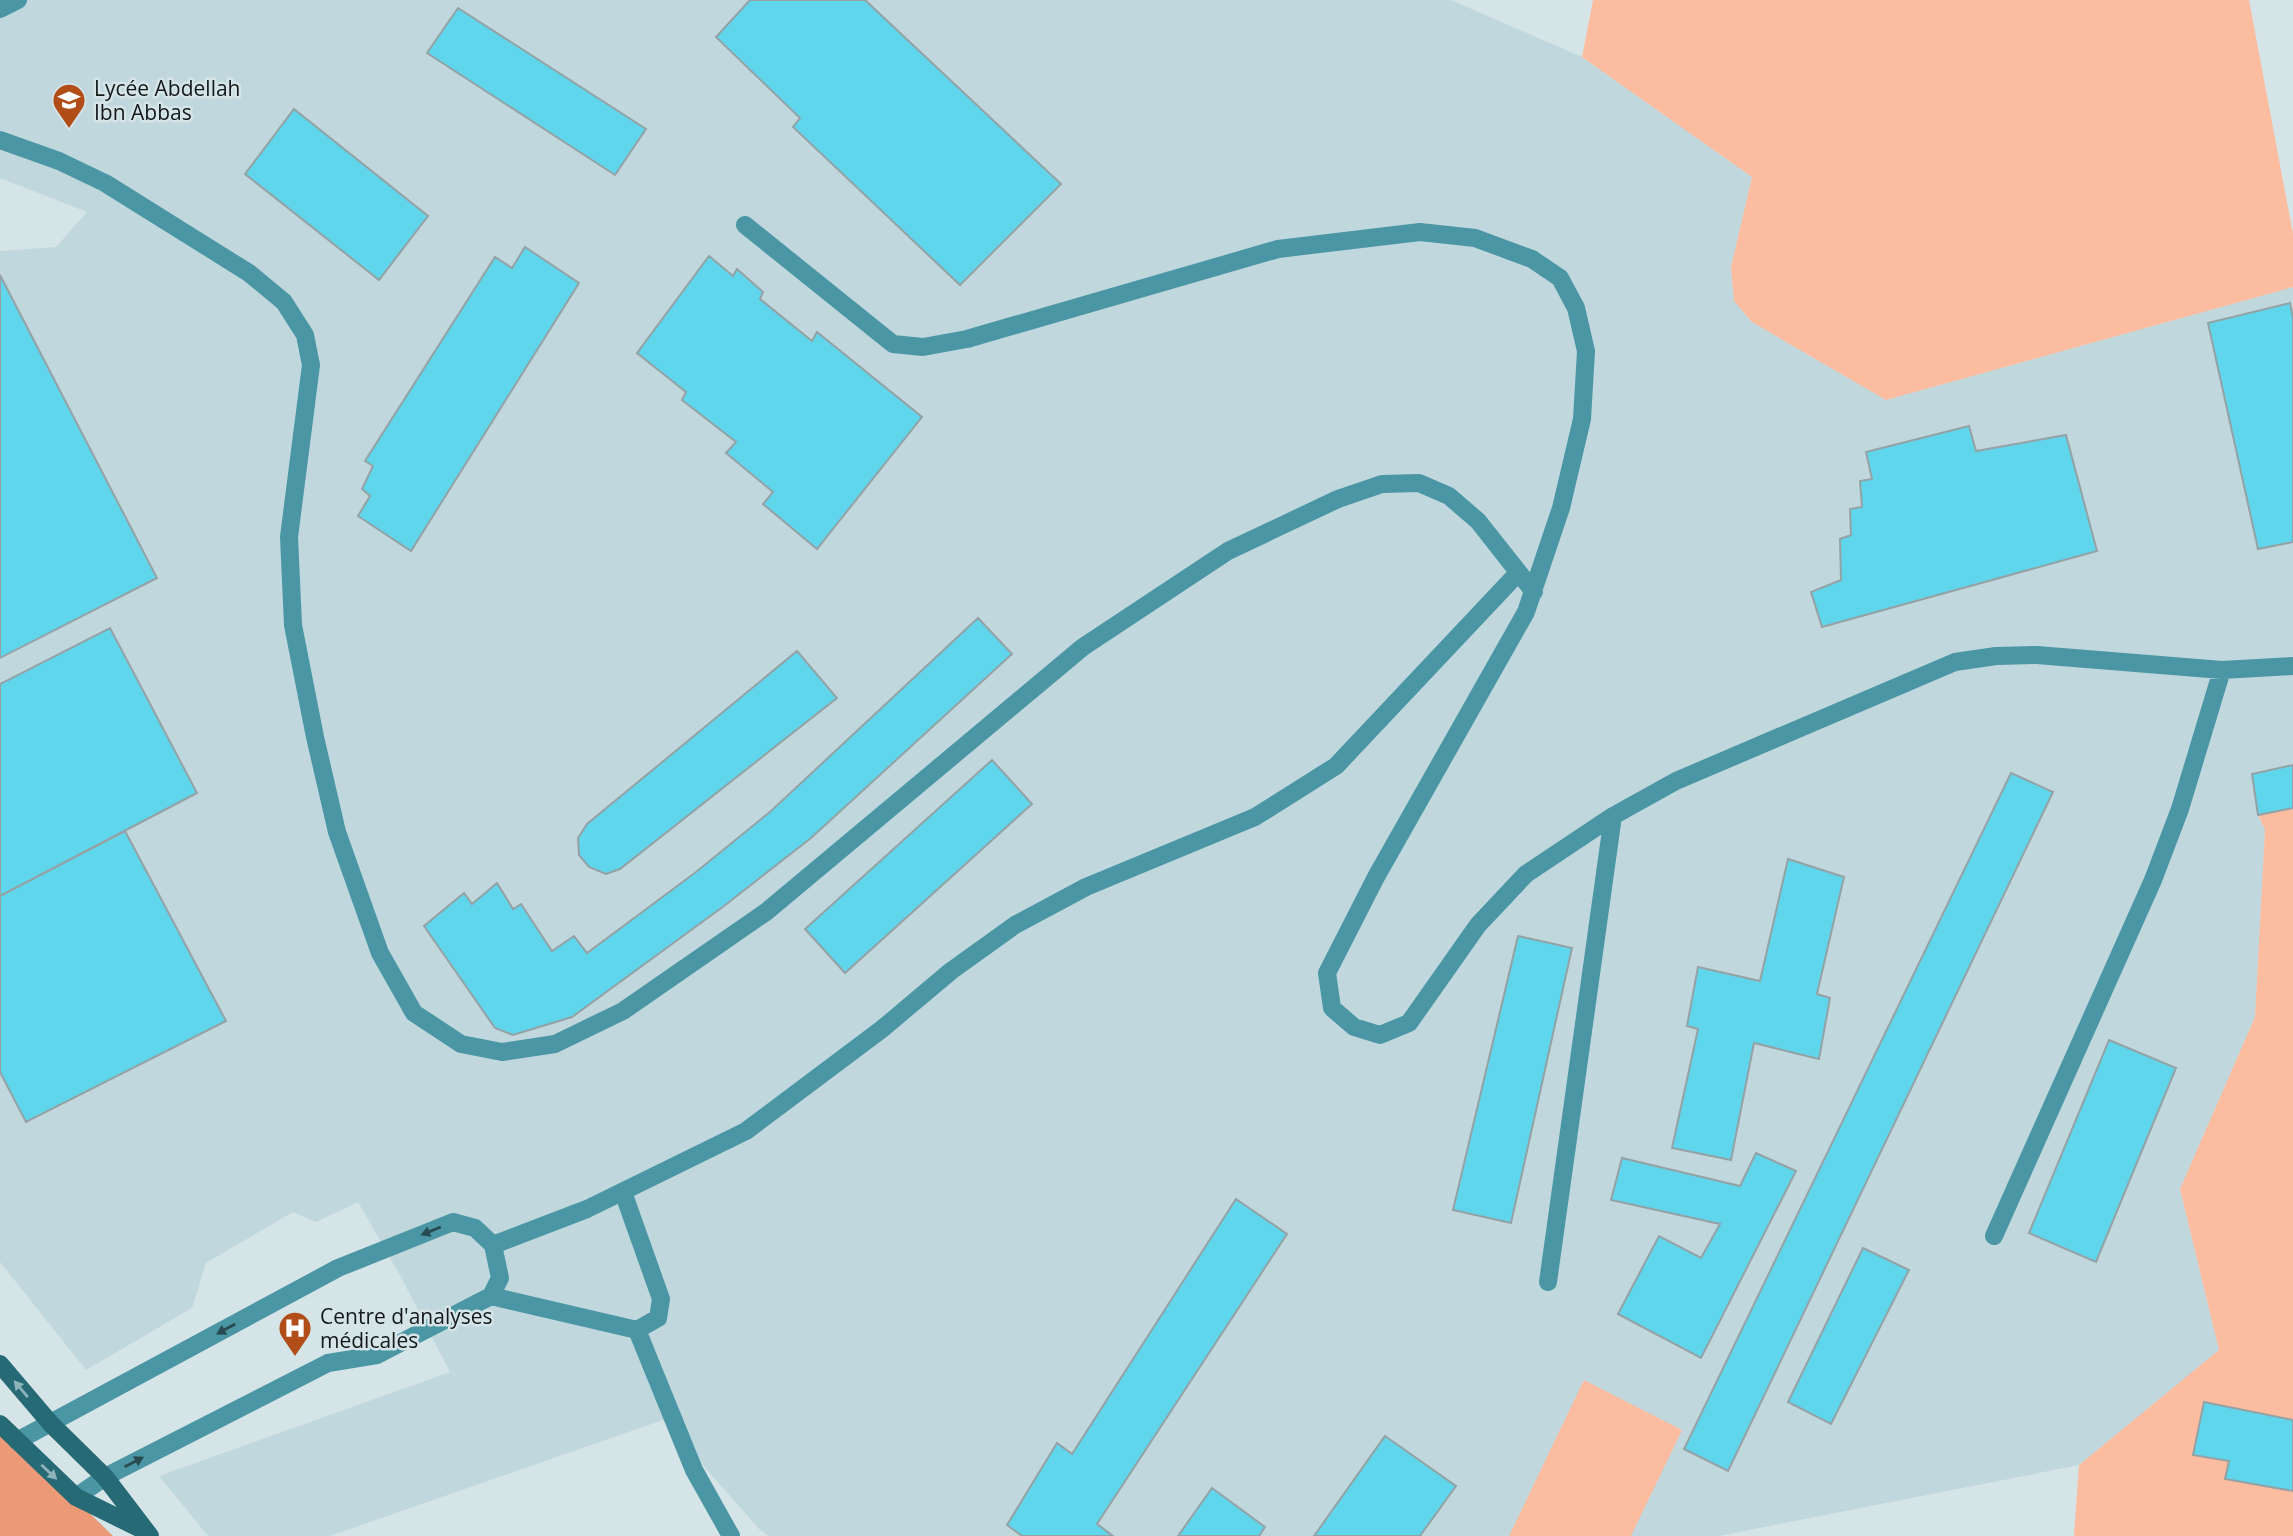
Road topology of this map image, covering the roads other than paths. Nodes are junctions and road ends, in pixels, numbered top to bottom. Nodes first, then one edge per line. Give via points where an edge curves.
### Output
1 (18, 0) edge
2 (0, 9) edge
3 (0, 140) edge
4 (745, 225) dead end
5 (1517, 574) junction
6 (1534, 592) junction
7 (2293, 666) edge
8 (2222, 670) junction
9 (1613, 816) junction
10 (623, 1192) junction
11 (1994, 1236) dead end
12 (493, 1245) junction
13 (1548, 1282) dead end
14 (491, 1296) junction
15 (637, 1330) junction
16 (0, 1363) edge
17 (0, 1424) edge
18 (51, 1424) junction
19 (16, 1441) junction
20 (105, 1478) junction
21 (76, 1497) junction
22 (149, 1534) edge
23 (731, 1536) edge

1 - 2 lane
3 - 5 lane via 105,183 249,273 284,302 305,335 311,366 289,537 293,625 315,737 337,832 380,953 414,1013 461,1044 502,1052 555,1044 623,1011 766,912 1083,647 1228,551 1338,499 1382,484 1419,484 1449,496 1478,521
4 - 6 lane via 893,344 923,347 967,339 1278,249 1420,232 1475,238 1532,259 1560,278 1576,308 1586,351 1583,419
5 - 6 lane
5 - 10 lane via 1336,765 1255,817 1086,887 1015,925 746,1131
6 - 9 lane via 1327,973 1332,1008 1354,1027 1380,1035 1409,1023 1478,925 1526,874
7 - 8 lane
8 - 9 lane via 2037,655 1955,662 1676,781
8 - 11 lane via 2180,809 2152,880
9 - 13 lane
10 - 12 lane
10 - 15 lane via 660,1299 658,1318
12 - 14 lane via 500,1278
12 -> 18 lane via 475,1228 453,1222 338,1268
14 - 15 lane
20 -> 14 lane via 328,1363 377,1355
15 - 23 lane via 694,1470
18 -> 16 main road
17 - 19 main road
18 - 19 lane
18 - 20 main road
19 -> 21 main road
20 - 21 lane
20 - 22 main road
21 - 22 main road

